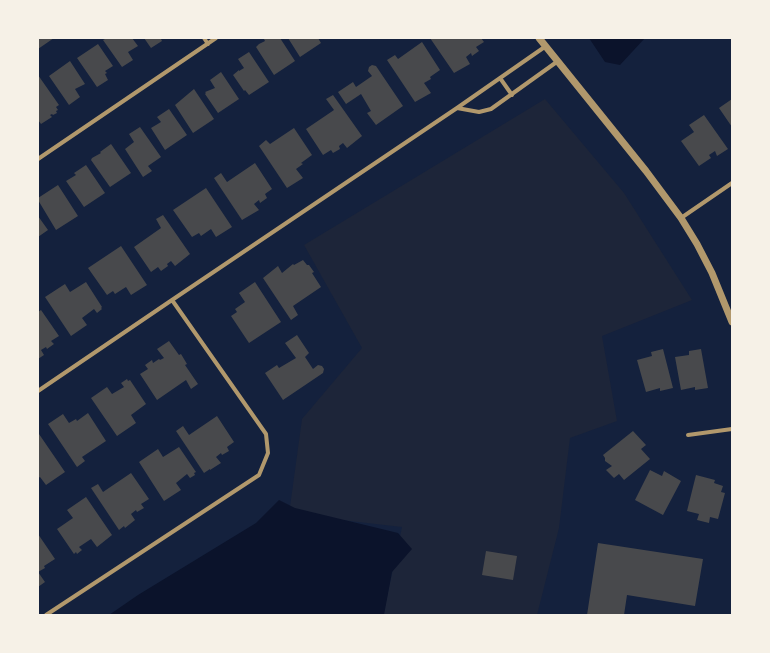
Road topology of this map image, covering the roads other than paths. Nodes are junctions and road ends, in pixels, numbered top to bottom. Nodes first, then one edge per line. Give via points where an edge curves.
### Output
1 (204, 38) edge
2 (216, 38) edge
3 (539, 38) edge
4 (208, 44) junction
5 (546, 46) junction
6 (558, 61) junction
7 (500, 78) junction
8 (512, 95) junction
9 (457, 108) junction
10 (38, 159) edge
11 (732, 183) edge
12 (681, 218) junction
13 (172, 300) junction
14 (732, 322) edge
15 (38, 391) edge
16 (732, 429) edge
17 (688, 435) dead end
18 (46, 615) edge

1 - 4 street
2 - 4 street
3 - 5 street
4 - 10 street
5 - 6 street
5 - 7 street
6 - 8 street
6 - 12 street
7 - 8 street
7 - 9 street
8 - 9 street via 496,107 485,111 473,112
9 - 13 street
11 - 12 street
12 - 14 street via 712,273
13 - 15 street
13 - 18 street via 266,434 268,453 259,475
16 - 17 street

